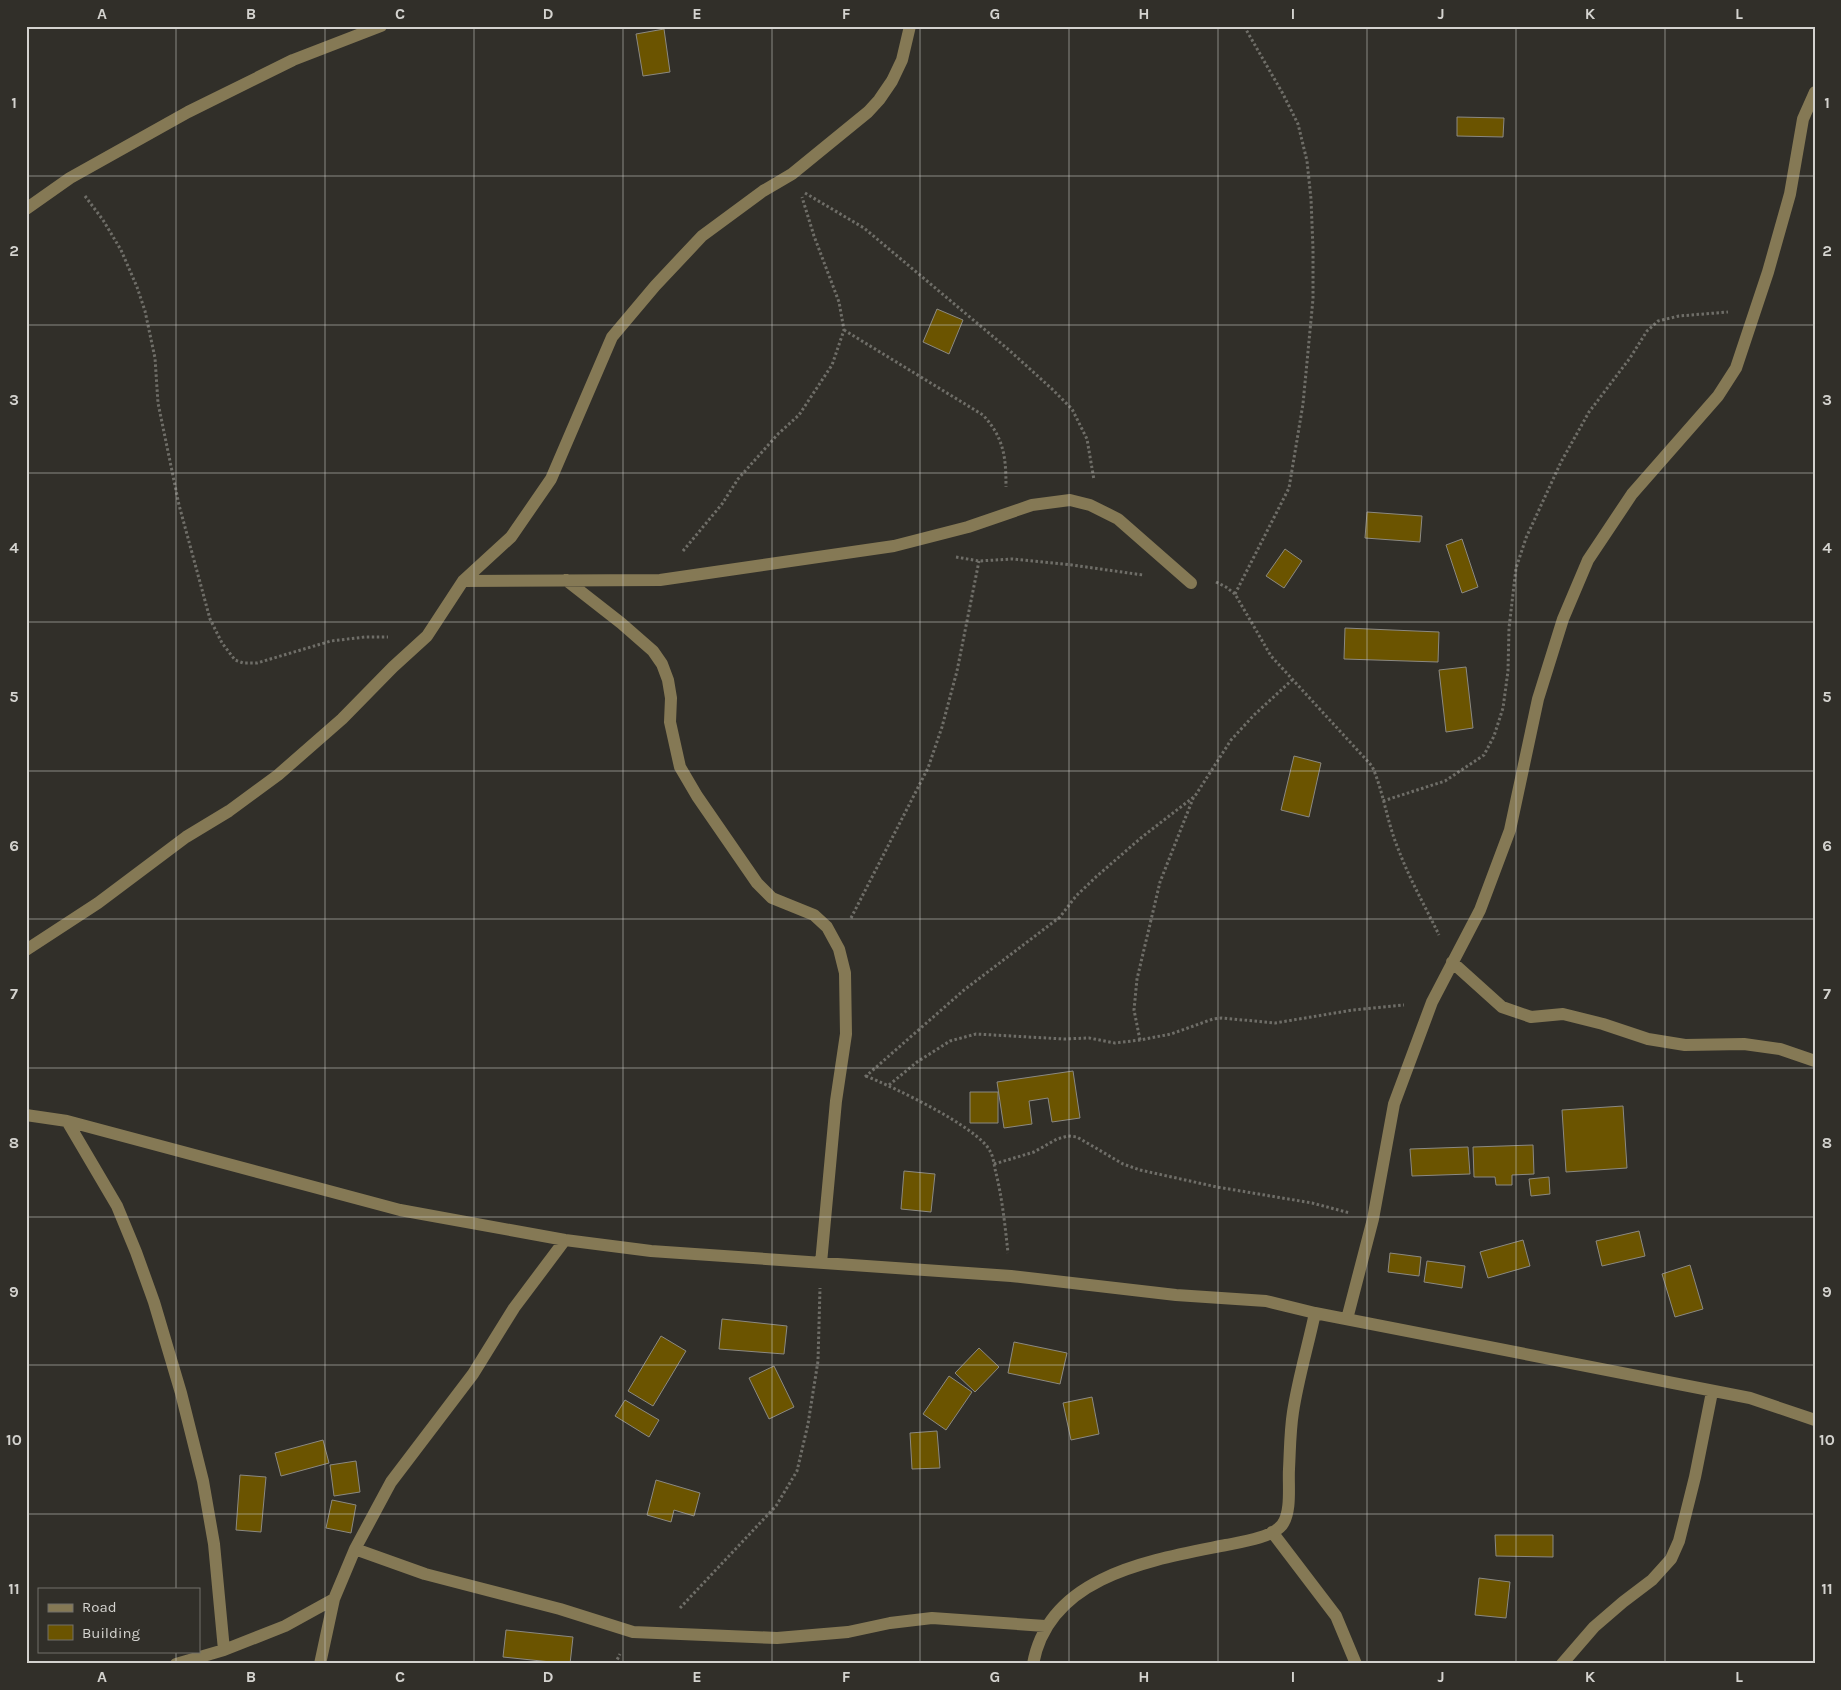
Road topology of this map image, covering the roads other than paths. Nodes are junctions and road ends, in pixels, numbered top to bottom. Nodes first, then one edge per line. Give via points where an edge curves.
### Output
1 (381, 26) edge
2 (910, 26) edge
3 (1815, 92) edge
4 (26, 209) edge
5 (566, 580) junction
6 (463, 581) junction
7 (1191, 584) road end
8 (26, 950) edge
9 (1452, 962) junction
10 (1815, 1061) edge
11 (26, 1115) edge
12 (67, 1121) junction
13 (565, 1240) junction
14 (821, 1263) junction
15 (1315, 1312) junction
16 (1348, 1319) junction
17 (1712, 1392) junction
18 (1815, 1420) edge
19 (1272, 1532) junction
20 (355, 1549) junction
21 (334, 1599) junction
22 (1046, 1626) junction
23 (224, 1650) junction
24 (176, 1664) edge
25 (320, 1664) edge
26 (1033, 1664) edge
27 (1356, 1664) edge
28 (1562, 1664) edge

1 - 4 street via 293,60 188,112 70,178
2 - 6 street via 902,60 892,82 868,112 792,174 702,236 612,337 551,478 511,537
3 - 9 street via 1804,119 1790,194 1768,272 1736,368 1718,396 1632,494 1588,560 1563,618 1538,699 1510,830 1480,910
5 - 6 street
5 - 7 street via 660,580 894,546 968,527 1032,505 1070,500 1090,504 1118,519
5 - 14 street via 653,651 668,680 670,722 680,767 697,796 757,883 772,898 814,915 827,927 839,949 845,973 846,1034 836,1101
6 - 8 street via 427,636 342,719 278,775
9 - 10 street via 1502,1007 1531,1017 1563,1014 1648,1040 1685,1046 1744,1044 1780,1049
9 - 16 street via 1432,1002 1394,1104 1373,1219
11 - 12 street
12 - 13 street via 400,1210
12 - 23 street via 116,1206 154,1302 203,1481 214,1544
13 - 14 street via 651,1251
13 - 20 street via 514,1308 473,1374 391,1482
14 - 15 street via 1011,1276 1176,1295 1266,1301
15 - 16 street
15 - 19 street via 1292,1413 1288,1507 1282,1524
16 - 17 street
17 - 18 street via 1750,1398
17 - 28 street via 1695,1477 1679,1541 1671,1559 1652,1580 1594,1627
19 - 22 street via 1141,1564 1102,1579 1075,1594
19 - 27 street via 1336,1616
20 - 21 street
20 - 22 street via 425,1574 560,1609 633,1632 777,1638 848,1632 932,1618
21 - 23 street via 285,1626
21 - 25 street
22 - 26 street
23 - 24 street

